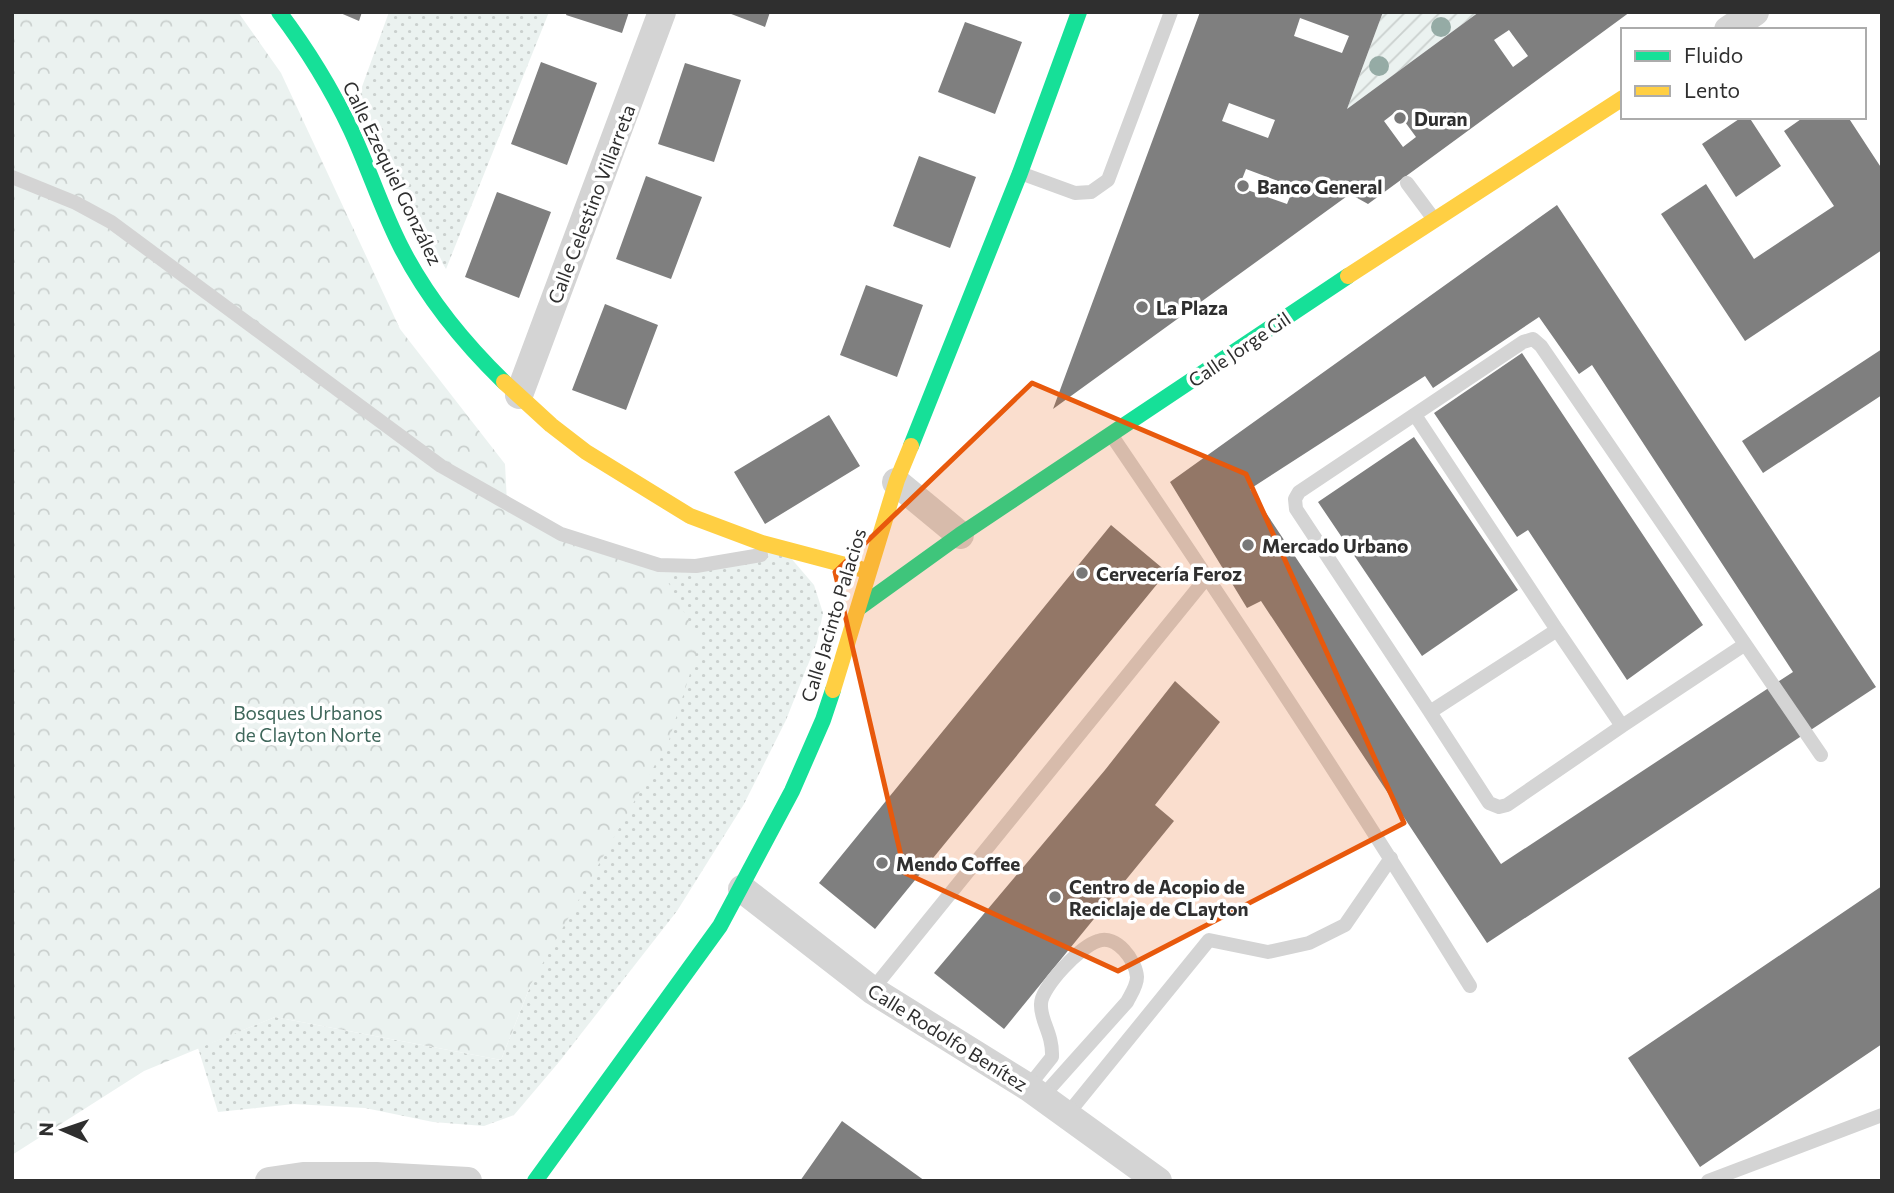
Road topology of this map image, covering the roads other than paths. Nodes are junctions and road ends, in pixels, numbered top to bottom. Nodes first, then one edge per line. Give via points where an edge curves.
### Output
1 (279, 12) edge
2 (663, 12) edge
3 (1079, 12) edge
4 (1171, 12) edge
5 (1755, 12) edge
6 (1731, 28) edge
7 (1621, 99) edge
8 (1020, 173) junction
9 (12, 177) edge
10 (1407, 183) dead end
11 (1434, 219) junction
12 (519, 395) junction
13 (1415, 415) junction
14 (1111, 435) junction
15 (896, 482) junction
16 (961, 535) junction
17 (784, 550) junction
18 (868, 571) junction
19 (1207, 577) junction
20 (860, 607) junction
21 (1557, 630) junction
22 (1744, 645) junction
23 (1430, 712) junction
24 (1622, 726) junction
25 (1821, 755) dead end
26 (1391, 858) junction
27 (742, 889) junction
28 (1470, 986) dead end
29 (872, 990) junction
30 (1035, 1092) junction
31 (1882, 1115) edge
32 (1066, 1116) junction
33 (269, 1181) edge
34 (468, 1181) edge
35 (535, 1181) edge
36 (1158, 1181) edge
37 (1708, 1181) edge

1 - 12 street, Calle Ezequiel González via 327,82 408,260 453,327
2 - 12 street, Calle Celestino Villarreta
3 - 8 street, Calle Jacinto Palacios
4 - 8 lane via 1108,180 1091,192 1075,192
5 - 6 street
7 - 11 street, Calle Jorge Gil
8 - 15 street, Calle Jacinto Palacios
9 - 17 lane via 111,222 441,466 561,534 659,565 696,566
10 - 11 lane
11 - 14 street, Calle Jorge Gil
12 - 17 street, Calle Ezequiel González via 559,432 628,481 700,521
13 - 21 lane
13 - 22 lane via 1533,339
13 - 23 lane via 1295,499 1296,509
14 - 16 street, Calle Jorge Gil
14 - 19 lane
15 - 16 street
15 - 18 street, Calle Jacinto Palacios
16 - 20 street, Calle Jorge Gil
17 - 18 street, Calle Ezequiel González
18 - 20 street, Calle Jacinto Palacios
19 - 26 lane
19 - 29 lane
20 - 27 street, Calle Jacinto Palacios via 823,720
21 - 23 lane
21 - 24 lane
22 - 24 lane
22 - 25 lane
23 - 24 lane via 1489,803 1499,807
26 - 28 lane
26 - 32 lane via 1345,925 1309,943 1268,952 1209,940
27 - 29 street, Calle Rodolfo Benítez
27 - 35 street, Calle Jacinto Palacios
29 - 30 street, Calle Rodolfo Benítez
30 - 30 lane via 1127,1002 1136,986 1135,967 1118,944 1098,940 1081,951 1043,993 1041,1004 1053,1045
30 - 32 street, Calle Rodolfo Benítez
31 - 37 lane
32 - 36 street, Calle Rodolfo Benítez
33 - 34 street via 316,1176

